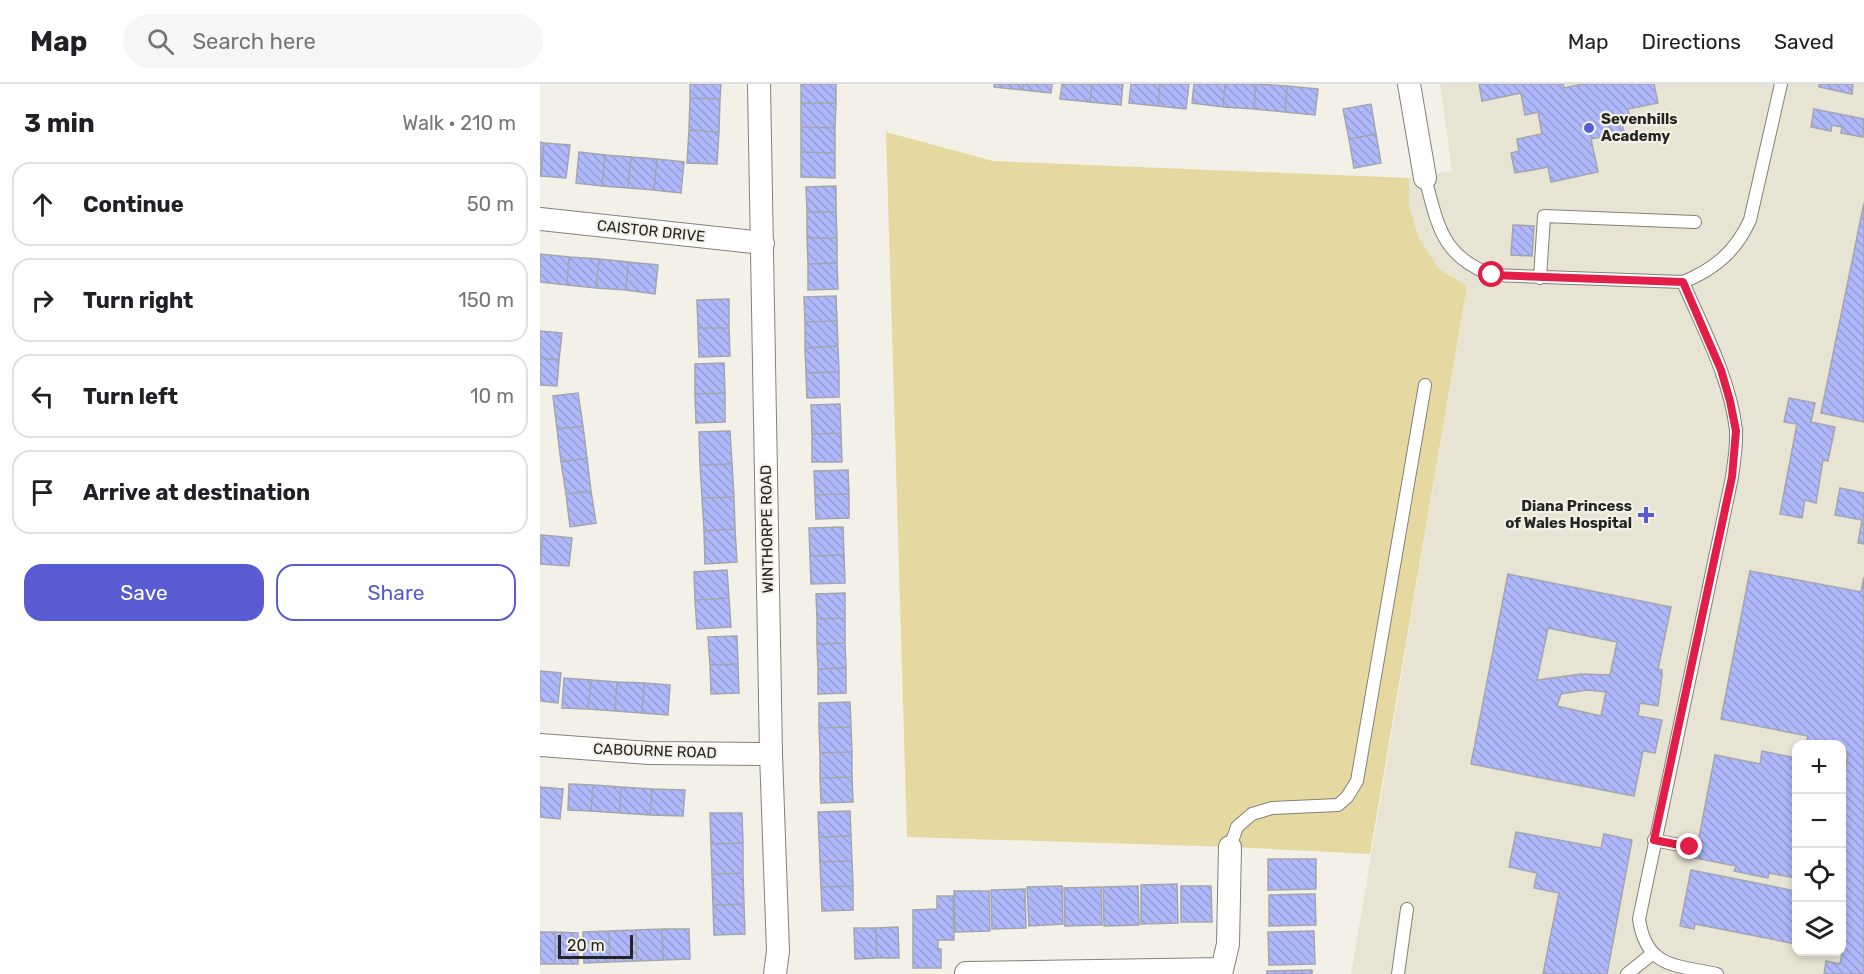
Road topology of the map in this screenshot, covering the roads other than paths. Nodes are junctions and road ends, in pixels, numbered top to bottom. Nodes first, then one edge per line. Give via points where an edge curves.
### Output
1 (759, 84) edge
2 (1409, 84) edge
3 (1781, 84) edge
4 (1425, 178) joint
5 (540, 219) edge
6 (1695, 222) dead end
7 (763, 243) junction
8 (1540, 278) junction
9 (1683, 282) junction
10 (1425, 385) dead end
11 (540, 745) edge
12 (771, 754) junction
13 (1654, 840) junction
14 (1230, 847) joint
15 (1690, 847) dead end
16 (1407, 909) dead end
17 (1652, 954) junction
18 (1222, 971) edge
19 (966, 973) edge
20 (1019, 973) edge
21 (775, 974) edge
22 (1398, 974) edge
23 (1627, 974) edge
24 (1717, 974) edge

1 - 7 street, WINTHORPE ROAD
2 - 4 street
3 - 9 lane via 1744,234 1722,261
4 - 8 lane via 1446,242 1462,261 1492,275
5 - 7 street, CAISTOR DRIVE
6 - 8 lane via 1544,216
7 - 12 street, WINTHORPE ROAD
8 - 9 lane
9 - 13 lane via 1721,370 1736,431 1735,452
10 - 14 lane via 1357,781 1338,805 1272,808 1252,814 1237,827
11 - 12 street, CABOURNE ROAD via 650,753
12 - 21 street, WINTHORPE ROAD via 778,951
13 - 15 lane
13 - 17 lane via 1639,919 1641,936
14 - 18 street via 1228,944
16 - 22 lane
17 - 23 lane
17 - 24 lane via 1665,962
18 - 20 street
19 - 20 street

